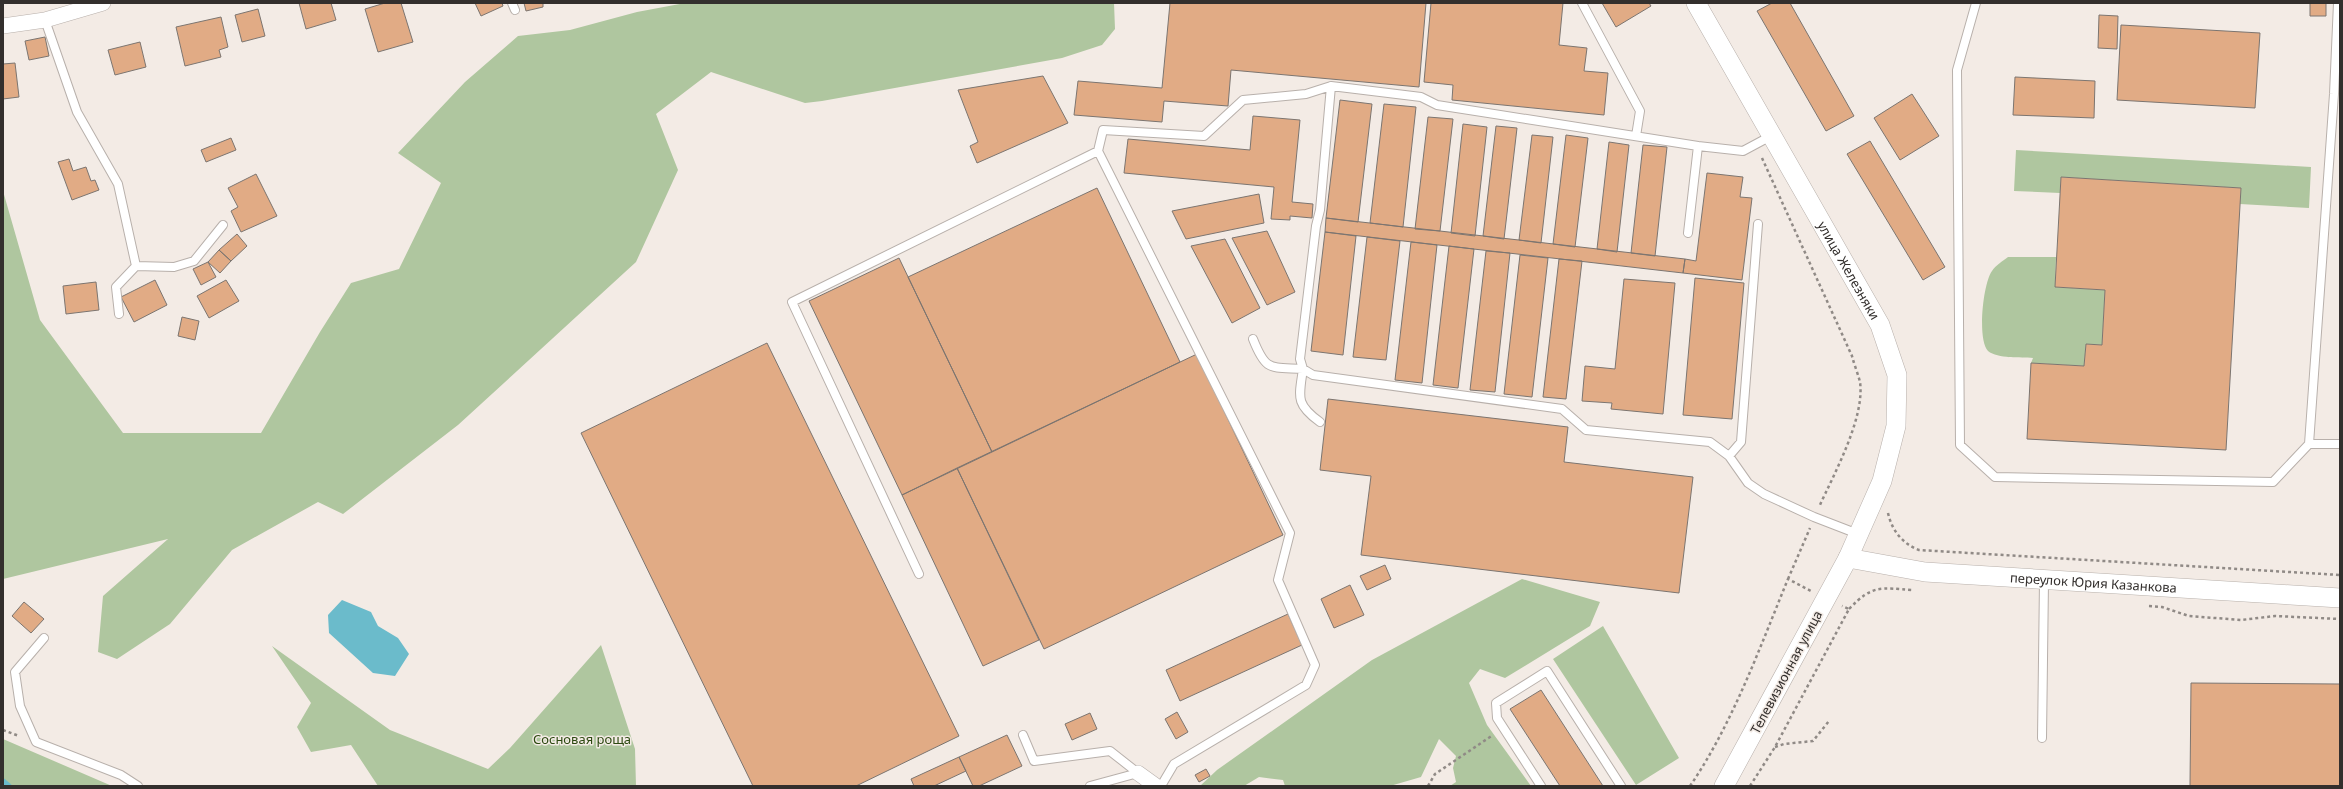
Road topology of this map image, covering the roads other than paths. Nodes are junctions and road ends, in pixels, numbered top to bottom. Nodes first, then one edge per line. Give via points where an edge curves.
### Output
1 (1582, 3) edge
2 (1696, 3) edge
3 (1976, 3) edge
4 (2338, 3) edge
5 (95, 4) edge
6 (44, 20) junction
7 (3, 26) edge
8 (1331, 86) junction
9 (1636, 136) junction
10 (1763, 140) junction
11 (1698, 146) junction
12 (1098, 151) junction
13 (1758, 224) dead end
14 (223, 225) dead end
15 (1688, 233) dead end
16 (136, 266) junction
17 (119, 314) dead end
18 (1253, 339) dead end
19 (1303, 369) junction
20 (1320, 422) dead end
21 (2309, 444) junction
22 (2340, 444) edge
23 (1728, 456) junction
24 (1858, 534) junction
25 (1848, 558) junction
26 (919, 574) dead end
27 (2044, 581) junction
28 (2340, 598) edge
29 (44, 638) dead end
30 (1023, 735) dead end
31 (2042, 738) dead end
32 (1138, 773) junction
33 (138, 786) edge
34 (1090, 786) edge
35 (1156, 786) edge
36 (1161, 786) edge
37 (1541, 786) edge
38 (1622, 786) edge
39 (1724, 786) edge

1 - 9 lane via 1640,111
2 - 10 street, улица Железняки
3 - 21 lane via 1957,70 1960,445 1995,477 2273,482
4 - 21 lane
5 - 6 street
6 - 7 street
6 - 16 lane via 77,112 118,184
8 - 9 lane via 1421,97 1437,105
8 - 12 lane via 1306,94 1243,100 1204,136 1103,130
8 - 19 lane via 1320,210 1300,359
9 - 11 lane
10 - 11 lane via 1743,151
10 - 24 street, улица Железняки via 1880,325 1897,374 1896,426 1882,481
11 - 15 lane
12 - 26 lane via 792,302
12 - 36 lane via 1290,533 1278,580 1315,665 1306,685 1174,764
13 - 23 lane via 1741,442
14 - 16 lane via 194,260 174,267
16 - 17 lane via 116,287
18 - 19 lane via 1261,359 1272,367
19 - 20 lane via 1299,396 1307,412
19 - 23 lane via 1313,375 1562,409 1586,430 1710,442
21 - 22 lane
23 - 24 lane via 1748,483 1764,494
24 - 25 street, улица Железняки
25 - 27 street, переулок Юрия Казанкова via 1925,572
25 - 39 street, Телевизионная улица
27 - 28 street, переулок Юрия Казанкова
27 - 31 lane
29 - 33 lane via 15,672 20,706 36,742 121,775
30 - 32 lane via 1034,761 1110,751
32 - 34 lane
32 - 35 street
37 - 38 lane via 1497,718 1496,703 1547,671

